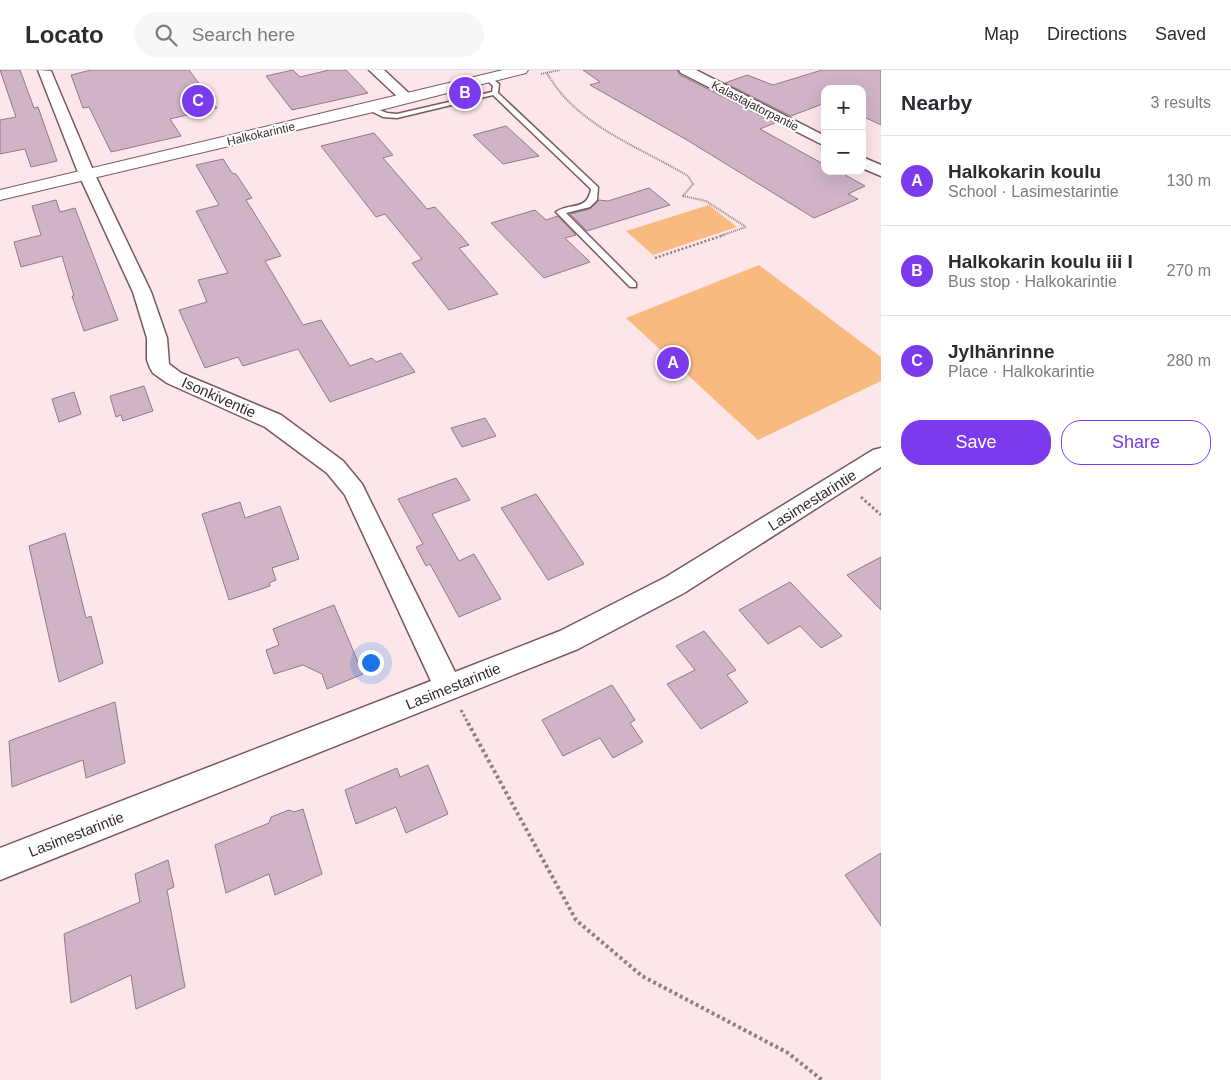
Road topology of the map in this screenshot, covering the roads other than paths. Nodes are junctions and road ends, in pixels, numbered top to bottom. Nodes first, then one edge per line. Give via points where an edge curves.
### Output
1 (376, 70) edge
2 (521, 70) edge
3 (686, 70) edge
4 (44, 71) edge
5 (491, 85) junction
6 (407, 98) junction
7 (369, 108) junction
8 (821, 140) edge
9 (866, 164) edge
10 (881, 171) edge
11 (88, 175) junction
12 (0, 195) edge
13 (633, 285) dead end
14 (881, 456) edge
15 (448, 688) junction
16 (0, 864) edge

1 - 6 street
2 - 5 street, Halkokarintie
3 - 8 street, Kalastajatorpantie
4 - 11 street, Isonkiventie
5 - 6 street, Halkokarintie
5 - 7 lane via 397,116
5 - 13 lane via 595,189 593,200 587,205 560,212
6 - 7 street, Halkokarintie
7 - 11 street, Halkokarintie
9 - 10 street
11 - 12 street, Halkokarintie
11 - 15 street, Isonkiventie via 142,292 157,338 160,368 174,378 273,421 335,467 354,490
14 - 15 street, Lasimestarintie via 675,585 569,640
15 - 16 street, Lasimestarintie

